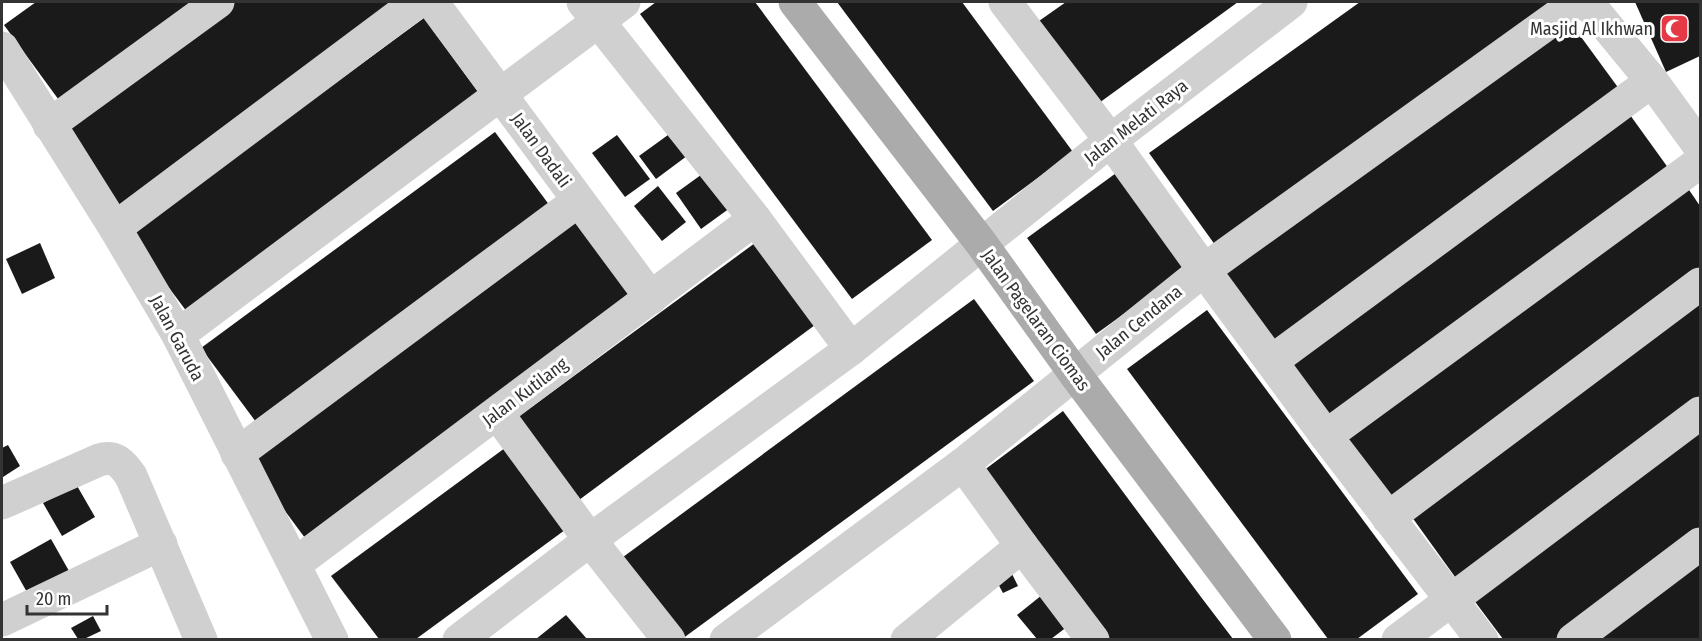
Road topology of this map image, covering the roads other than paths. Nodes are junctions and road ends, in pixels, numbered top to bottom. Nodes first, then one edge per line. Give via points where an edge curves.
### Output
1 (218, 2) edge
2 (417, 2) edge
3 (432, 2) edge
4 (624, 2) edge
5 (795, 2) edge
6 (1291, 2) edge
7 (1577, 2) edge
8 (1587, 2) edge
9 (1014, 5) edge
10 (591, 12) edge
11 (2, 48) edge
12 (1652, 81) junction
13 (499, 93) junction
14 (49, 125) junction
15 (1111, 141) junction
16 (1701, 147) edge
17 (1701, 162) edge
18 (578, 201) junction
19 (755, 219) junction
20 (115, 228) junction
21 (981, 243) junction
22 (1204, 270) junction
23 (1701, 284) edge
24 (651, 298) junction
25 (178, 335) junction
26 (851, 349) junction
27 (1272, 361) junction
28 (1075, 374) junction
29 (497, 413) junction
30 (1701, 413) edge
31 (1326, 436) junction
32 (237, 454) junction
33 (963, 464) junction
34 (2, 503) edge
35 (1388, 518) junction
36 (590, 540) junction
37 (161, 544) junction
38 (1701, 544) edge
39 (1022, 546) junction
40 (295, 564) junction
41 (1453, 600) junction
42 (2, 620) edge
43 (1081, 635) edge
44 (201, 639) edge
45 (332, 639) edge
46 (459, 639) edge
47 (669, 639) edge
48 (726, 639) edge
49 (907, 639) edge
50 (1275, 639) edge
51 (1398, 639) edge
52 (1482, 639) edge
53 (1573, 639) edge

1 - 14 street
2 - 20 street
3 - 13 street, Jalan Dadali
4 - 10 street
5 - 21 main road, Jalan Pagelaran Ciomas
6 - 15 street, Jalan Melati Raya
7 - 22 street, Jalan Cendana
8 - 12 street
9 - 15 street
10 - 13 street
10 - 19 street
11 - 14 street, Jalan Garuda
12 - 16 street
12 - 27 street
13 - 18 street, Jalan Dadali
13 - 25 street
14 - 20 street, Jalan Garuda
15 - 21 street, Jalan Melati Raya
15 - 22 street
17 - 31 street
18 - 24 street, Jalan Dadali
18 - 32 street
19 - 24 street, Jalan Kutilang
19 - 26 street
20 - 25 street, Jalan Garuda
21 - 26 street, Jalan Melati Raya
21 - 28 main road, Jalan Pagelaran Ciomas
22 - 27 street
22 - 28 street, Jalan Cendana
23 - 35 street
24 - 29 street, Jalan Kutilang
25 - 32 street, Jalan Garuda
26 - 36 street, Jalan Melati Raya
27 - 31 street
28 - 33 street, Jalan Cendana
28 - 50 main road, Jalan Pagelaran Ciomas
29 - 36 street
29 - 40 street, Jalan Kutilang
30 - 41 street
31 - 35 street
32 - 40 street, Jalan Garuda
33 - 39 street
33 - 48 street, Jalan Cendana
34 - 37 street via 111,458 118,460 131,476
35 - 41 street
36 - 46 street, Jalan Melati Raya
36 - 47 street
37 - 42 street
37 - 44 street
38 - 53 street
39 - 43 street
39 - 49 street
40 - 45 street, Jalan Garuda
41 - 51 street
41 - 52 street

